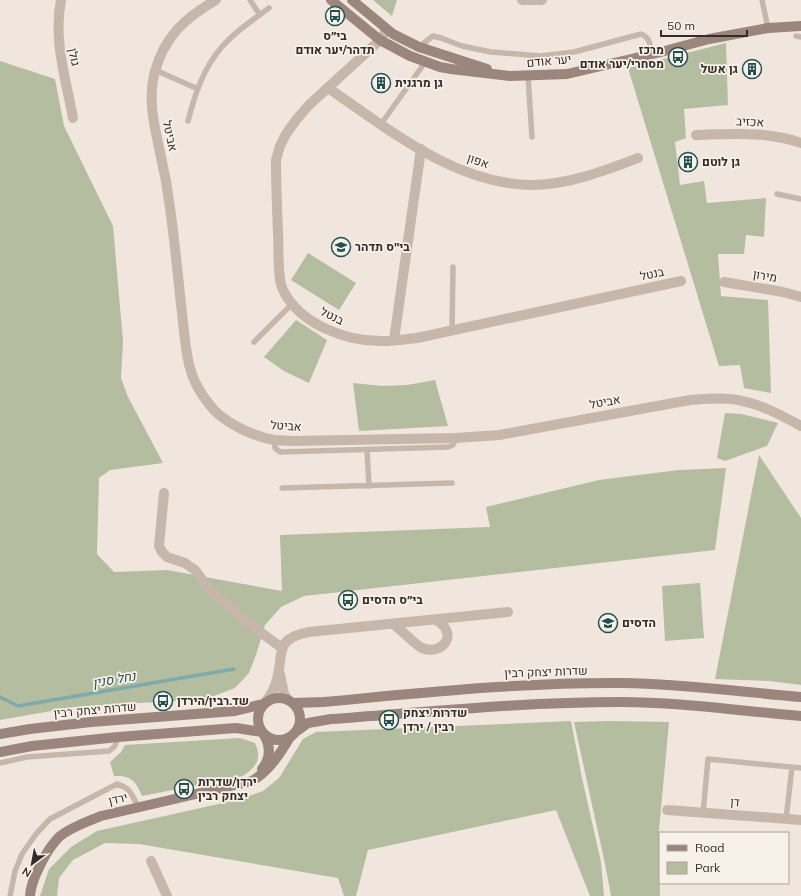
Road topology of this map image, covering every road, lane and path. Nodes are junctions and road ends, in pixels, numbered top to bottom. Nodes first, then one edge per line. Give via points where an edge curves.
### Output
1 (61, 0) edge
2 (216, 0) edge
3 (250, 0) edge
4 (331, 0) edge
5 (352, 0) edge
6 (522, 0) edge
7 (542, 0) edge
8 (762, 0) edge
9 (269, 8) dead end
10 (260, 15) junction
11 (801, 26) edge
12 (768, 28) junction
13 (387, 29) junction
14 (380, 40) junction
15 (419, 47) junction
16 (652, 54) junction
17 (426, 62) junction
18 (155, 70) junction
19 (510, 76) junction
20 (528, 76) junction
21 (198, 88) junction
22 (328, 88) junction
23 (73, 118) dead end
24 (188, 121) dead end
25 (381, 124) junction
26 (696, 135) dead end
27 (532, 137) dead end
28 (801, 143) edge
29 (422, 149) junction
30 (638, 158) dead end
31 (777, 194) dead end
32 (801, 199) edge
33 (453, 268) dead end
34 (681, 281) dead end
35 (724, 282) dead end
36 (801, 297) edge
37 (292, 304) junction
38 (452, 330) junction
39 (394, 340) junction
40 (254, 342) dead end
41 (801, 426) edge
42 (456, 438) junction
43 (274, 440) junction
44 (367, 450) junction
45 (452, 483) dead end
46 (369, 486) junction
47 (282, 488) dead end
48 (164, 493) dead end
49 (508, 612) dead end
50 (436, 620) junction
51 (393, 624) junction
52 (282, 648) junction
53 (279, 670) junction
54 (801, 697) edge
55 (290, 701) junction
56 (265, 703) junction
57 (801, 716) edge
58 (0, 734) edge
59 (263, 734) junction
60 (293, 734) junction
61 (118, 737) junction
62 (0, 752) edge
63 (0, 763) edge
64 (792, 767) junction
65 (801, 768) edge
66 (252, 781) junction
67 (138, 807) junction
68 (667, 810) dead end
69 (703, 813) junction
70 (786, 819) junction
71 (801, 820) edge
72 (151, 861) dead end
73 (10, 896) edge
74 (30, 896) edge
75 (167, 896) edge

1 - 23 street, גולן via 58,12 58,42
2 - 18 street, אביטל via 181,24 170,37
3 - 10 lane
4 - 14 main road, יער אודם
5 - 13 main road, יער אודם
6 - 7 street
8 - 12 lane
9 - 10 lane
10 - 21 lane via 222,47 211,61
11 - 12 main road, יער אודם
12 - 16 main road, יער אודם via 709,39
13 - 14 street, בנטל
13 - 15 main road, יער אודם
14 - 17 main road, יער אודם
14 - 22 street, בנטל
15 - 16 lane via 433,36 491,52 541,56 574,52 641,34 649,40
15 - 19 main road, יער אודם
16 - 20 main road, יער אודם via 567,74
17 - 19 main road, יער אודם via 451,69
17 - 25 lane
18 - 21 lane
18 - 43 street, אביטל via 151,104 170,208 189,364 209,405 226,420
19 - 20 main road, יער אודם
20 - 27 lane
21 - 24 lane
22 - 25 street, אפון
22 - 37 street, בנטל via 305,110 286,134 276,160 279,265 282,289
25 - 29 street, אפון
26 - 28 street, אכזיב via 766,135
29 - 30 street, אפון via 445,163 469,173 498,181 530,185 596,174
29 - 39 street
31 - 32 lane
33 - 38 lane
34 - 38 street, בנטל
35 - 36 street, מירון
37 - 39 street, בנטל via 325,329 364,340
37 - 40 lane
38 - 39 street, בנטל
41 - 42 street, אביטל via 764,407 741,400 690,400 499,434
42 - 43 street, אביטל
42 - 44 lane via 453,446 448,447
43 - 44 lane via 275,448 280,452
44 - 46 lane
45 - 46 lane
46 - 47 lane
48 - 52 street via 159,546 162,552 195,570 208,588 244,620
49 - 50 street
50 - 51 street
50 - 51 street via 447,629 448,635 438,649 430,650 414,643
51 - 52 street via 298,634 289,639
52 - 53 street
53 - 55 street via 284,694
53 - 56 street via 274,687
54 - 55 main road, שדרות יצחק רבין via 656,684 615,683 521,686 323,702
55 - 56 main road via 273,698
55 - 60 main road via 299,712 300,720
56 - 58 main road, שדרות יצחק רבין via 235,711 91,722
56 - 59 main road via 258,714 257,722
57 - 60 main road via 655,703 522,705 331,719 308,723
59 - 60 main road via 276,740 283,740
59 - 61 main road via 236,728
59 - 66 main road via 268,742 268,758
60 - 66 main road, ירדן via 274,761
61 - 62 main road
61 - 63 lane via 115,746 109,751 27,757
64 - 65 lane
64 - 69 lane via 708,759
64 - 70 lane
66 - 67 main road, ירדן
67 - 73 lane via 131,791 117,784 50,818 22,854 15,871
67 - 74 main road, ירדן via 101,816 59,837 37,872
68 - 69 street, דן
69 - 70 street, דן
70 - 71 street, דן
72 - 75 street

